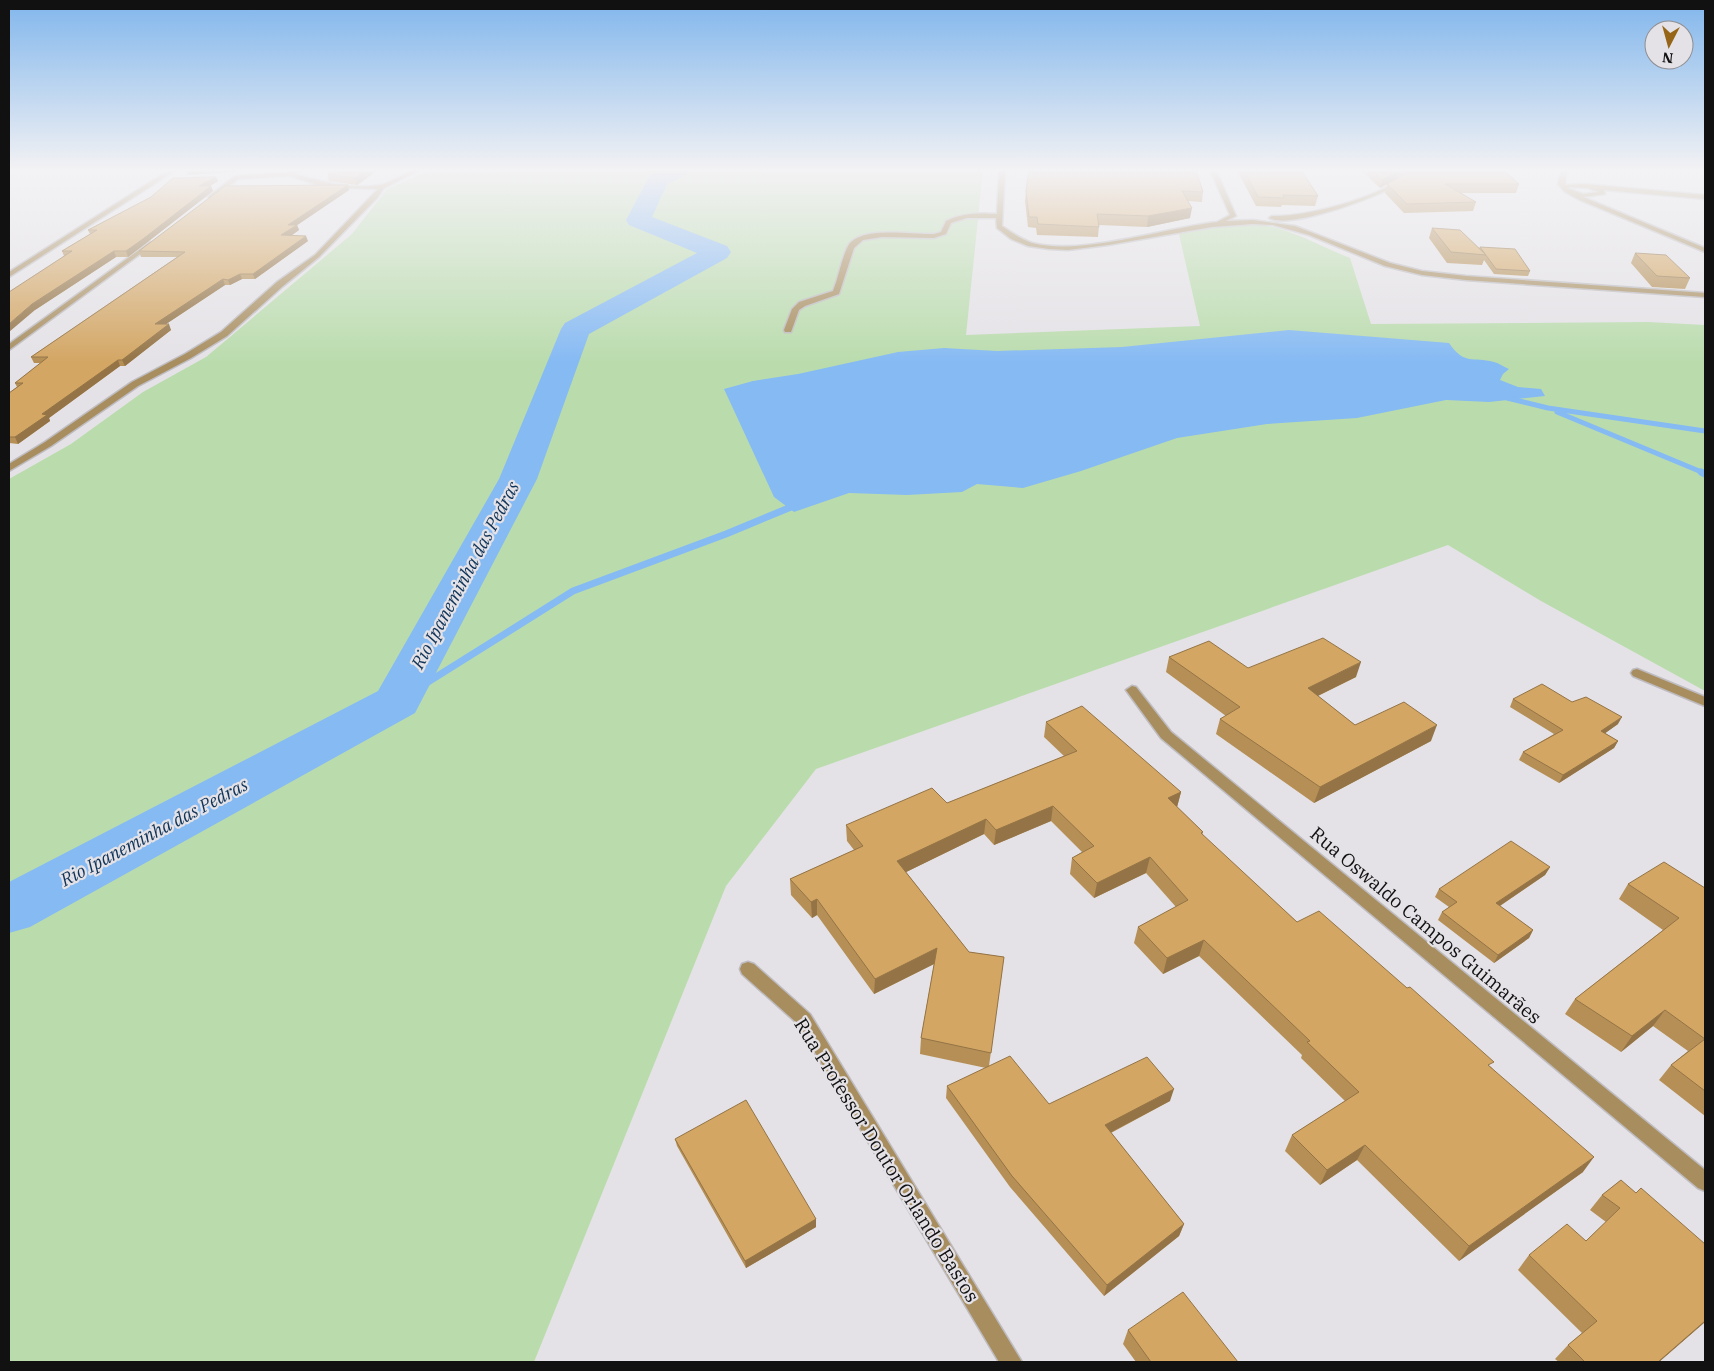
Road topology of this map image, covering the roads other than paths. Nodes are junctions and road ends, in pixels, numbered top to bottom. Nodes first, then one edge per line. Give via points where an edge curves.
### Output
1 (73, 234) edge
2 (338, 234) edge
3 (942, 234) edge
4 (1007, 234) edge
5 (1159, 234) edge
6 (1313, 234) edge
7 (1666, 234) edge
8 (155, 241) edge
9 (1705, 250) edge
10 (9, 275) edge
11 (1705, 295) edge
12 (788, 330) dead end
13 (9, 348) edge
14 (9, 468) edge
15 (1637, 672) dead end
16 (1132, 690) dead end
17 (1705, 702) edge
18 (748, 969) dead end
19 (1705, 1182) edge
20 (1011, 1362) edge

1 - 10 street
2 - 14 street via 317,256 224,334 135,384
3 - 12 street via 934,238 868,236 858,240 852,246 836,292 802,304 796,309
4 - 5 street via 1016,240 1065,248
6 - 11 street via 1374,260 1424,273
7 - 9 street
8 - 13 street
15 - 17 street
16 - 19 street, Rua Oswaldo Campos Guimarães via 1166,736
18 - 20 street, Rua Professor Doutor Orlando Bastos via 804,1019

